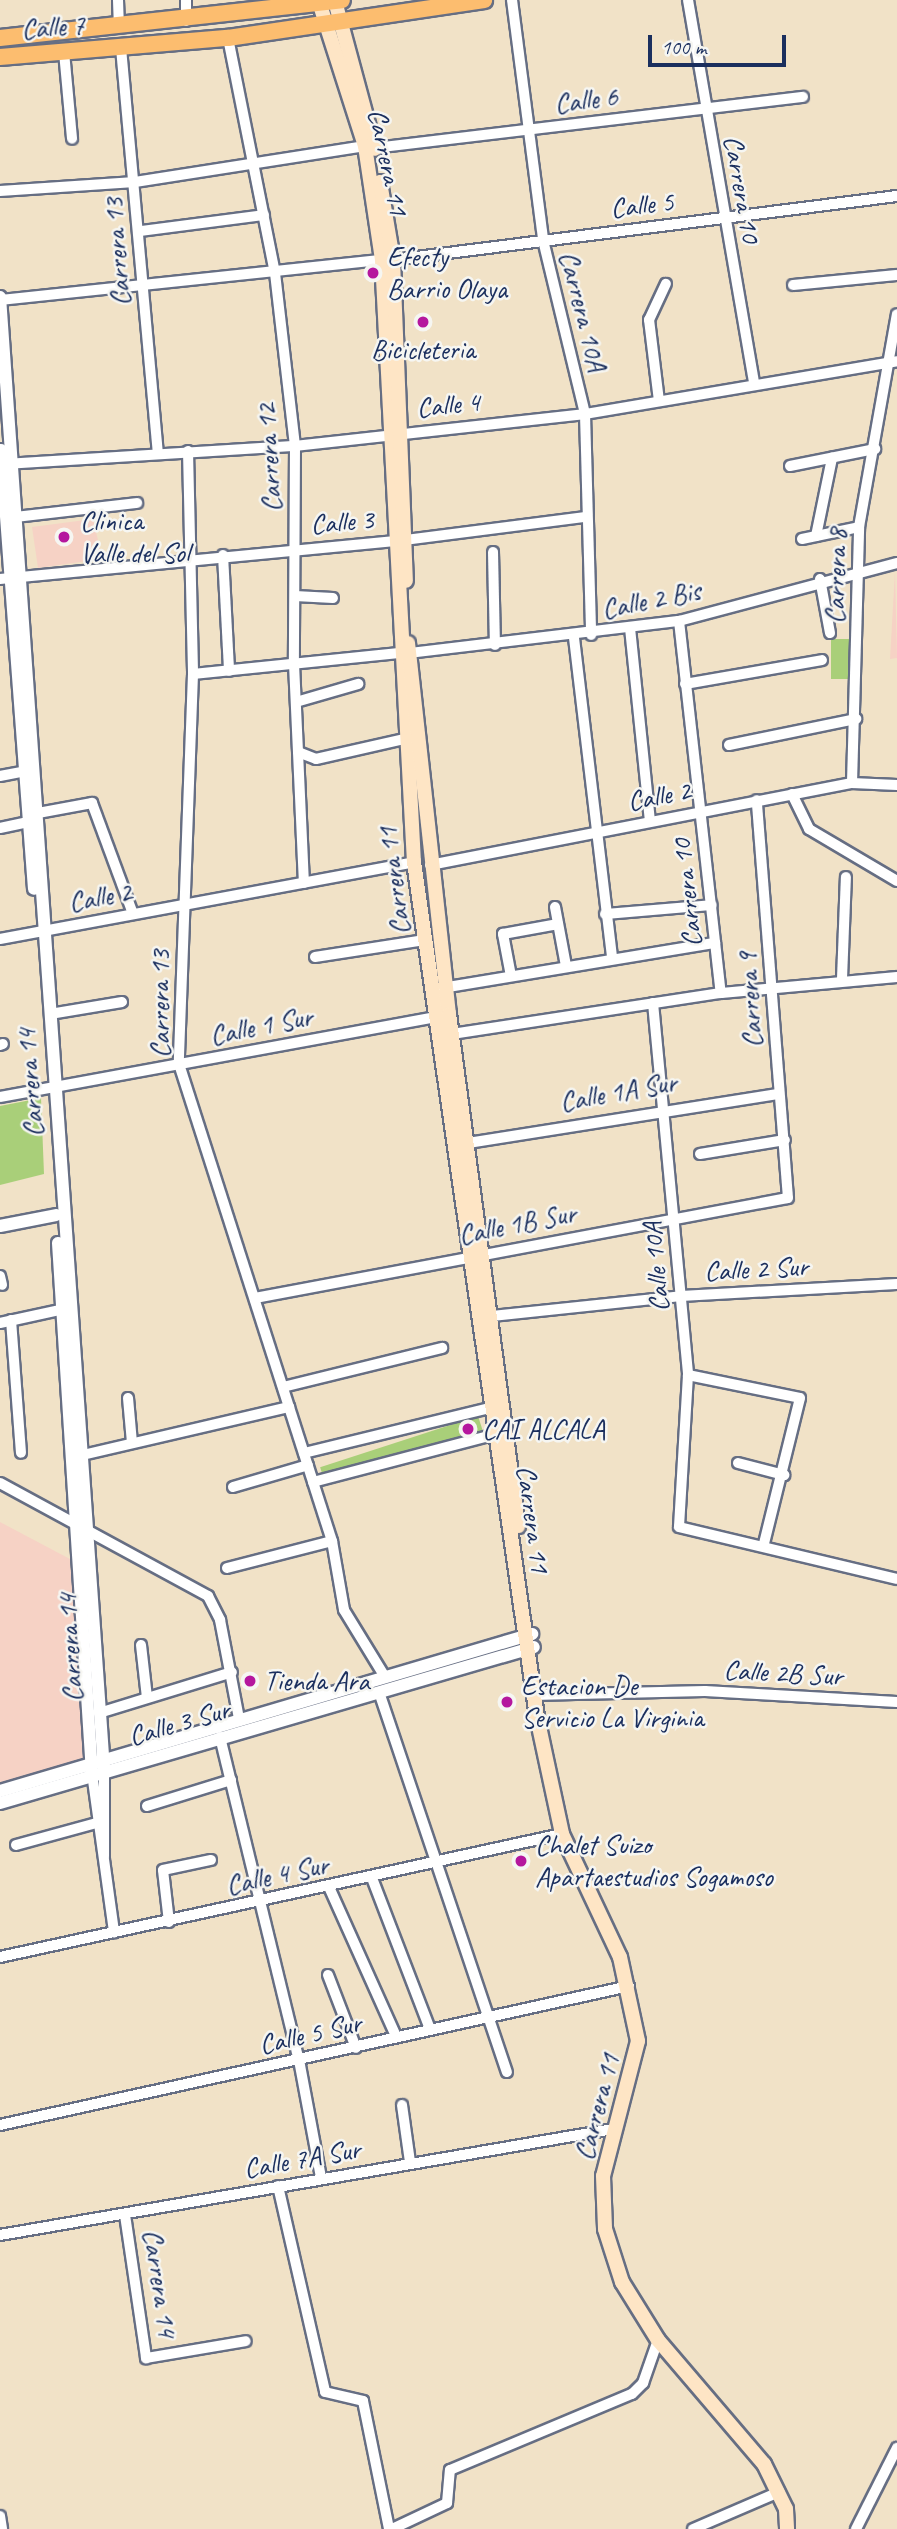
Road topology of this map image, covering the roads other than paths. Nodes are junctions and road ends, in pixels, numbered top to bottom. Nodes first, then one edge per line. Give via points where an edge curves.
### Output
1 (118, 0) edge
2 (186, 0) edge
3 (484, 0) edge
4 (512, 0) edge
5 (688, 0) edge
6 (331, 1) edge
7 (340, 19) junction
8 (186, 20) junction
9 (323, 24) junction
10 (119, 26) junction
11 (0, 37) edge
12 (228, 38) junction
13 (121, 48) junction
14 (64, 52) junction
15 (0, 57) edge
16 (803, 97) dead end
17 (704, 108) junction
18 (525, 130) junction
19 (72, 139) dead end
20 (370, 147) junction
21 (255, 167) junction
22 (135, 182) junction
23 (0, 191) edge
24 (897, 196) edge
25 (264, 215) junction
26 (723, 218) junction
27 (141, 230) junction
28 (543, 240) junction
29 (388, 260) junction
30 (275, 273) junction
31 (897, 275) edge
32 (142, 284) junction
33 (666, 284) dead end
34 (793, 285) dead end
35 (0, 299) edge
36 (897, 314) edge
37 (893, 363) edge
38 (754, 384) junction
39 (659, 401) junction
40 (585, 414) junction
41 (0, 429) edge
42 (398, 433) junction
43 (295, 446) junction
44 (875, 449) junction
45 (188, 451) junction
46 (158, 452) junction
47 (832, 458) junction
48 (4, 464) edge
49 (790, 466) dead end
50 (137, 503) dead end
51 (16, 517) junction
52 (584, 517) junction
53 (859, 527) junction
54 (816, 536) junction
55 (802, 538) dead end
56 (400, 541) junction
57 (295, 549) junction
58 (493, 552) dead end
59 (223, 555) junction
60 (193, 558) junction
61 (897, 563) edge
62 (858, 569) junction
63 (12, 578) edge
64 (820, 579) junction
65 (295, 596) junction
66 (333, 598) dead end
67 (679, 621) junction
68 (630, 628) junction
69 (830, 633) dead end
70 (591, 635) junction
71 (574, 638) junction
72 (495, 645) junction
73 (404, 653) junction
74 (822, 660) dead end
75 (295, 664) junction
76 (229, 671) junction
77 (193, 674) junction
78 (358, 684) dead end
79 (685, 684) junction
80 (296, 702) junction
81 (856, 719) junction
82 (405, 739) junction
83 (729, 745) dead end
84 (298, 752) junction
85 (26, 771) junction
86 (0, 776) edge
87 (852, 783) junction
88 (897, 785) edge
89 (792, 794) junction
90 (757, 800) junction
91 (700, 811) junction
92 (34, 818) junction
93 (650, 821) junction
94 (0, 828) edge
95 (593, 831) junction
96 (414, 862) junction
97 (430, 865) junction
98 (846, 877) dead end
99 (897, 880) edge
100 (304, 883) junction
101 (184, 905) junction
102 (712, 905) junction
103 (555, 907) dead end
104 (133, 914) junction
105 (605, 914) junction
106 (558, 923) junction
107 (41, 931) junction
108 (0, 939) edge
109 (425, 940) junction
110 (715, 943) junction
111 (315, 957) dead end
112 (612, 958) junction
113 (566, 966) junction
114 (511, 976) junction
115 (897, 977) edge
116 (842, 979) junction
117 (439, 989) junction
118 (775, 989) junction
119 (721, 993) junction
120 (122, 1002) dead end
121 (653, 1003) junction
122 (50, 1014) junction
123 (442, 1015) junction
124 (452, 1034) junction
125 (179, 1064) junction
126 (51, 1088) junction
127 (776, 1094) junction
128 (0, 1097) edge
129 (664, 1108) junction
130 (785, 1140) junction
131 (468, 1143) junction
132 (700, 1154) dead end
133 (57, 1165) junction
134 (788, 1198) joint
135 (56, 1215) junction
136 (674, 1216) junction
137 (0, 1226) edge
138 (484, 1253) junction
139 (468, 1257) junction
140 (897, 1283) edge
141 (681, 1296) junction
142 (254, 1298) junction
143 (67, 1308) junction
144 (492, 1316) junction
145 (5, 1321) edge
146 (442, 1348) dead end
147 (688, 1375) junction
148 (283, 1387) junction
149 (128, 1398) dead end
150 (497, 1406) junction
151 (289, 1407) junction
152 (496, 1434) junction
153 (132, 1443) junction
154 (21, 1453) dead end
155 (304, 1453) junction
156 (78, 1456) junction
157 (738, 1463) dead end
158 (307, 1465) junction
159 (783, 1475) junction
160 (313, 1482) junction
161 (0, 1483) edge
162 (233, 1486) dead end
163 (82, 1533) junction
164 (332, 1541) junction
165 (764, 1544) junction
166 (227, 1568) dead end
167 (897, 1579) edge
168 (529, 1642) junction
169 (141, 1645) dead end
170 (232, 1672) junction
171 (386, 1676) junction
172 (379, 1692) junction
173 (537, 1694) junction
174 (147, 1698) junction
175 (897, 1702) edge
176 (99, 1713) junction
177 (239, 1719) junction
178 (220, 1737) junction
179 (98, 1766) junction
180 (230, 1780) junction
181 (0, 1791) edge
182 (0, 1803) edge
183 (147, 1806) dead end
184 (101, 1821) junction
185 (562, 1834) junction
186 (16, 1844) dead end
187 (211, 1860) dead end
188 (434, 1865) junction
189 (372, 1878) junction
190 (329, 1887) junction
191 (259, 1901) junction
192 (169, 1922) junction
193 (114, 1932) junction
194 (0, 1957) edge
195 (328, 1975) dead end
196 (629, 1986) junction
197 (485, 2018) junction
198 (430, 2029) junction
199 (396, 2036) junction
200 (356, 2048) junction
201 (299, 2060) junction
202 (507, 2072) dead end
203 (402, 2105) dead end
204 (0, 2125) edge
205 (613, 2129) junction
206 (410, 2162) junction
207 (321, 2178) junction
208 (278, 2186) junction
209 (125, 2214) junction
210 (0, 2235) edge
211 (658, 2340) junction
212 (246, 2341) dead end
213 (897, 2448) edge
214 (779, 2492) junction
215 (0, 2516) edge
216 (2, 2529) edge
217 (390, 2529) edge
218 (693, 2529) edge
219 (787, 2529) edge
220 (856, 2529) edge

1 - 10 street
2 - 8 street
3 - 7 main road, Calle 7
4 - 18 street, Carrera 10A
5 - 17 street, Carrera 10
6 - 7 main road, Carrera 11
6 - 8 main road, Calle 7
6 - 9 main road, Carrera 11
7 - 9 main road, Calle 7
7 - 20 main road, Carrera 11
8 - 10 main road, Calle 7
9 - 12 main road, Calle 7
9 - 20 main road, Carrera 11
10 - 11 main road, Calle 7
12 - 13 main road, Calle 7
12 - 21 street, Carrera 12
13 - 14 main road, Calle 7
13 - 22 street, Carrera 13
14 - 15 main road, Calle 7
14 - 19 street
16 - 17 street, Calle 6
17 - 18 street, Calle 6
17 - 26 street, Carrera 10
18 - 20 street, Calle 6
18 - 28 street, Carrera 10A
20 - 21 street, Calle 6
20 - 29 main road, Carrera 11
21 - 22 street, Calle 6
21 - 25 street, Carrera 12
22 - 23 street, Calle 6
22 - 27 street, Carrera 13
24 - 26 street, Calle 5
25 - 27 street
25 - 30 street, Carrera 12
26 - 28 street, Calle 5
26 - 38 street, Carrera 10
27 - 32 street, Carrera 13
28 - 29 street, Calle 5
28 - 40 street, Carrera 10A
29 - 30 street, Calle 5
29 - 42 main road, Carrera 11
30 - 32 street, Calle 5
30 - 43 street, Carrera 12
31 - 34 street
32 - 35 street, Calle 5
32 - 46 street, Carrera 13
33 - 39 street via 649,320
35 - 48 street, Carrera 14
36 - 37 street, Carrera 8
37 - 38 street, Calle 4
37 - 44 street, Carrera 8
38 - 39 street, Calle 4
39 - 40 street, Calle 4
40 - 42 street, Calle 4
40 - 52 street, Carrera 10A
41 - 48 street, Carrera 14
42 - 43 street, Calle 4
42 - 56 main road, Carrera 11
43 - 45 street, Calle 4
43 - 57 street, Carrera 12
44 - 47 street
44 - 53 street, Carrera 8
45 - 46 street, Calle 4
45 - 60 street, Carrera 13
46 - 48 street, Calle 4
47 - 49 street
47 - 54 street
48 - 51 street, Carrera 14
48 - 63 street, Carrera 14
50 - 51 street
51 - 63 street, Carrera 14
52 - 56 street, Calle 3
52 - 70 street, Carrera 10A
53 - 54 street
53 - 62 street, Carrera 8
54 - 55 street
56 - 57 street, Calle 3
56 - 73 main road, Carrera 11
57 - 59 street, Calle 3
57 - 65 street, Carrera 12
58 - 72 street
59 - 60 street, Calle 3
59 - 76 street
60 - 63 street, Calle 3
60 - 77 street, Carrera 13
61 - 62 street, Calle 2 Bis
62 - 64 street, Calle 2 Bis
62 - 81 street, Carrera 8
63 - 85 street, Carrera 14
63 - 92 street, Carrera 14
64 - 67 street, Calle 2 Bis
64 - 69 street
65 - 66 street
65 - 75 street, Carrera 12
67 - 68 street, Calle 2 Bis
67 - 79 street, Carrera 10
68 - 70 street, Calle 2 Bis
68 - 93 street
70 - 71 street, Calle 2 Bis
71 - 72 street, Calle 2 Bis
71 - 95 street
72 - 73 street, Calle 2 Bis
73 - 75 street, Calle 2 Bis
73 - 82 main road, Carrera 11
73 - 97 main road, Carrera 11
74 - 79 street
75 - 76 street, Calle 2 Bis
75 - 80 street, Carrera 12
76 - 77 street, Calle 2 Bis
77 - 101 street, Carrera 13
78 - 80 street
79 - 91 street, Carrera 10
80 - 84 street, Carrera 12
81 - 83 street
81 - 87 street, Carrera 8
82 - 84 street via 316,759
82 - 96 main road, Carrera 11
84 - 100 street, Carrera 12
85 - 86 street
85 - 92 street, Carrera 14
87 - 88 street, Calle 2
87 - 89 street, Calle 2
89 - 90 street, Calle 2
89 - 99 street via 809,828
90 - 91 street, Calle 2
90 - 118 street, Carrera 9
91 - 93 street, Calle 2
91 - 102 street, Carrera 10
92 - 94 street
92 - 104 street via 92,803
92 - 107 street, Carrera 14
93 - 95 street, Calle 2
95 - 97 street, Calle 2
95 - 105 street
96 - 100 street, Calle 2
96 - 109 main road, Carrera 11
97 - 117 main road, Carrera 11
98 - 116 street
100 - 101 street, Calle 2
101 - 104 street, Calle 2
101 - 125 street, Carrera 13
102 - 105 street
102 - 110 street, Carrera 10
103 - 106 street
104 - 107 street, Calle 2
105 - 112 street
106 - 113 street
106 - 114 street via 503,934
107 - 108 street, Calle 2
107 - 122 street, Carrera 14
107 - 126 street, Carrera 14
109 - 111 street
109 - 117 main road, Carrera 11
110 - 112 street
110 - 119 street, Carrera 10
112 - 113 street
113 - 114 street
114 - 117 street
115 - 116 street
116 - 118 street
117 - 123 main road, Carrera 11
118 - 119 street
118 - 127 street, Carrera 9
119 - 121 street
120 - 122 street
121 - 124 street
121 - 129 street, Calle 10A
122 - 126 street, Carrera 14
123 - 124 main road, Carrera 11
123 - 125 street, Calle 1 Sur
123 - 139 main road, Carrera 11
124 - 131 main road, Carrera 11
125 - 126 street, Calle 1 Sur
125 - 142 street, Carrera 13
126 - 128 street, Calle 1 Sur
126 - 133 street, Carrera 14
127 - 129 street, Calle 1A Sur
127 - 130 street, Carrera 9
129 - 131 street, Calle 1A Sur
129 - 136 street, Calle 10A
130 - 132 street
130 - 134 street, Carrera 9
131 - 138 main road, Carrera 11
133 - 135 street, Carrera 14
133 - 143 street, Carrera 14
134 - 136 street, Calle 1B Sur
135 - 137 street
135 - 143 street, Carrera 14
136 - 138 street, Calle 1B Sur
136 - 141 street, Calle 10A
138 - 139 street, Calle 1B Sur
138 - 144 main road, Carrera 11
139 - 142 street, Calle 1B Sur
139 - 150 main road, Carrera 11
140 - 141 street, Calle 2 Sur
141 - 144 street, Calle 2 Sur
141 - 147 street, Calle 10A
142 - 148 street, Carrera 13
143 - 145 street
143 - 156 street, Carrera 14
144 - 150 main road, Carrera 11
145 - 154 street
146 - 148 street
147 - 159 street via 798,1394
147 - 165 street, Calle 10A via 679,1527
148 - 151 street, Carrera 13
149 - 153 street
150 - 152 main road, Carrera 11
150 - 155 street
150 - 168 main road, Carrera 11
151 - 153 street
151 - 155 street, Carrera 13
152 - 160 street
152 - 168 main road, Carrera 11
153 - 156 street
155 - 158 street, Carrera 13
156 - 163 street, Carrera 14
157 - 159 street
158 - 160 street, Carrera 13
158 - 162 street
159 - 165 street
160 - 164 street, Carrera 13
161 - 163 street
163 - 170 street via 208,1596
163 - 176 street, Carrera 14
163 - 179 street, Carrera 14
164 - 166 street
164 - 171 street, Carrera 13 via 344,1610
165 - 167 street
168 - 171 street, Calle 3 Sur
168 - 172 street, Calle 3 Sur
168 - 173 main road, Carrera 11
169 - 174 street
170 - 174 street
170 - 177 street
171 - 177 street, Calle 3 Sur
172 - 178 street, Calle 3 Sur
172 - 188 street
173 - 175 street, Calle 2B Sur via 705,1691
173 - 185 main road, Carrera 11
174 - 176 street
176 - 179 street, Carrera 14
177 - 179 street, Calle 3 Sur
178 - 179 street, Calle 3 Sur
178 - 180 street
179 - 181 street, Calle 3 Sur
179 - 182 street, Calle 3 Sur
179 - 184 street, Carrera 14
180 - 183 street
180 - 191 street
184 - 186 street
184 - 193 street, Carrera 14
185 - 188 street, Calle 4 Sur
185 - 196 main road, Carrera 11
187 - 192 street via 163,1870
188 - 189 street, Calle 4 Sur
188 - 197 street
189 - 190 street, Calle 4 Sur
189 - 198 street
190 - 191 street, Calle 4 Sur
190 - 199 street
191 - 192 street, Calle 4 Sur
191 - 201 street
192 - 193 street, Calle 4 Sur
193 - 194 street, Calle 4 Sur
195 - 200 street
196 - 197 street, Calle 5 Sur
196 - 205 main road, Carrera 11 via 638,2041
197 - 198 street, Calle 5 Sur
197 - 202 street
198 - 199 street, Calle 5 Sur
199 - 200 street, Calle 5 Sur
200 - 201 street, Calle 5 Sur
201 - 204 street, Calle 5 Sur
201 - 207 street
203 - 206 street
205 - 206 street, Calle 7A Sur
205 - 211 main road, Carrera 11 via 603,2176 605,2228 622,2282
206 - 207 street, Calle 7A Sur
207 - 208 street, Calle 7A Sur
208 - 209 street, Calle 7A Sur
208 - 217 street via 325,2392 363,2401
209 - 210 street, Calle 7A Sur
209 - 212 street, Carrera 14 via 146,2358
211 - 214 main road, Carrera 11 via 764,2464
211 - 217 street via 643,2383 632,2394 450,2470 447,2503
213 - 220 street
214 - 218 street
214 - 219 main road, Carrera 11
215 - 216 street

